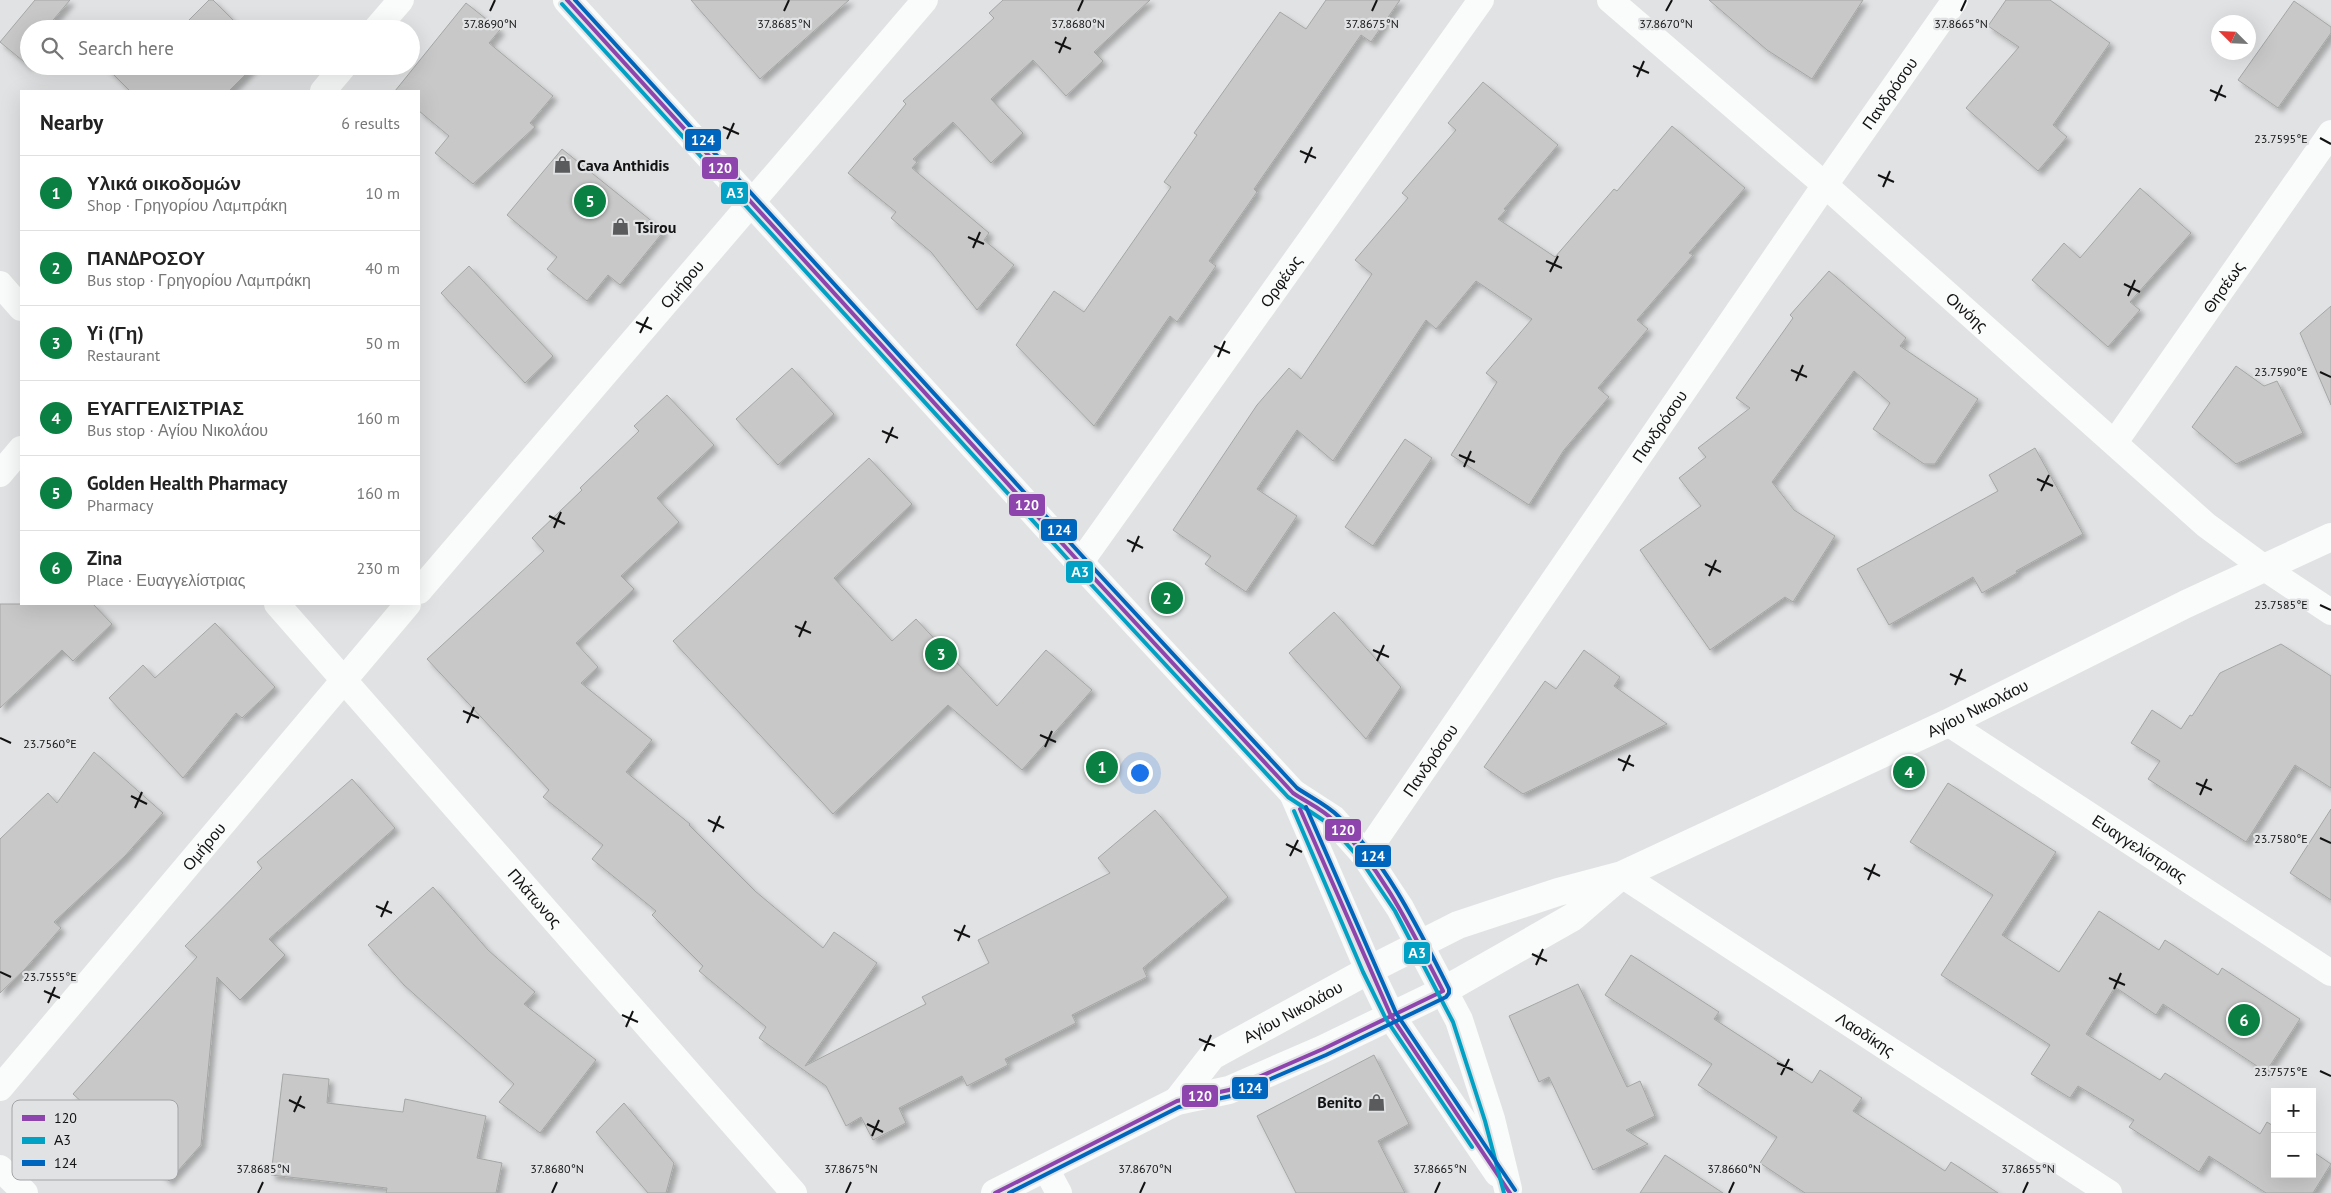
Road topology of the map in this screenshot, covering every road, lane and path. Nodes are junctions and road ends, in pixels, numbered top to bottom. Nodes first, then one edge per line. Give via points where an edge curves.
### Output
1 (400, 0) edge
2 (567, 0) edge
3 (925, 0) edge
4 (1481, 0) edge
5 (1610, 0) edge
6 (1955, 0) edge
7 (383, 20) edge
8 (336, 75) edge
9 (324, 90) edge
10 (2331, 132) edge
11 (1825, 184) junction
12 (751, 202) junction
13 (0, 284) edge
14 (20, 307) edge
15 (2115, 442) junction
16 (20, 450) edge
17 (0, 474) edge
18 (2331, 536) edge
19 (1080, 563) junction
20 (2263, 567) junction
21 (420, 590) edge
22 (278, 605) edge
23 (407, 605) edge
24 (2331, 612) edge
25 (343, 679) junction
26 (1948, 724) junction
27 (1293, 793) junction
28 (1365, 854) junction
29 (1622, 875) junction
30 (1419, 945) junction
31 (1369, 970) junction
32 (2331, 972) edge
33 (1443, 991) junction
34 (1391, 1016) junction
35 (0, 1088) edge
36 (1177, 1101) junction
37 (1045, 1167) junction
38 (0, 1168) edge
39 (1509, 1191) edge
40 (25, 1193) edge
41 (794, 1193) edge
42 (995, 1193) edge
43 (1059, 1193) edge
44 (2108, 1193) edge

1 - 7 street
2 - 12 street
3 - 12 street, Ομήρου
4 - 19 street, Ορφέως
5 - 11 street, Οινόης
6 - 11 street, Πανδρόσου
8 - 9 street
10 - 15 street, Θησέως
11 - 15 street, Οινόης
11 - 28 street, Πανδρόσου
12 - 19 street
12 - 21 street, Ομήρου
13 - 14 street
15 - 20 street, Οινόης via 2206,525
16 - 17 street
18 - 20 street, Αγίου Νικολάου
19 - 27 street
20 - 24 street, Οινόης
20 - 26 street, Αγίου Νικολάου
22 - 25 street, Πλάτωνος
23 - 25 street, Ομήρου
25 - 35 street, Ομήρου
25 - 41 street, Πλάτωνος
26 - 29 street, Αγίου Νικολάου
26 - 32 street, Ευαγγελίστριας
27 - 28 street via 1333,819
27 - 31 street
28 - 30 street via 1400,908
29 - 30 street, Αγίου Νικολάου via 1473,920
29 - 33 street, Αγίου Νικολάου via 1573,917
29 - 44 street, Λαοδίκης
30 - 31 street, Αγίου Νικολάου
30 - 33 street
31 - 34 street
31 - 36 street, Αγίου Νικολάου via 1212,1056
33 - 34 street, Αγίου Νικολάου
33 - 39 street via 1459,1020 1491,1119
34 - 36 street, Αγίου Νικολάου via 1229,1090
34 - 39 street
36 - 37 street, Αγίου Νικολάου
37 - 42 street, Αγίου Νικολάου
37 - 43 street
38 - 40 street

